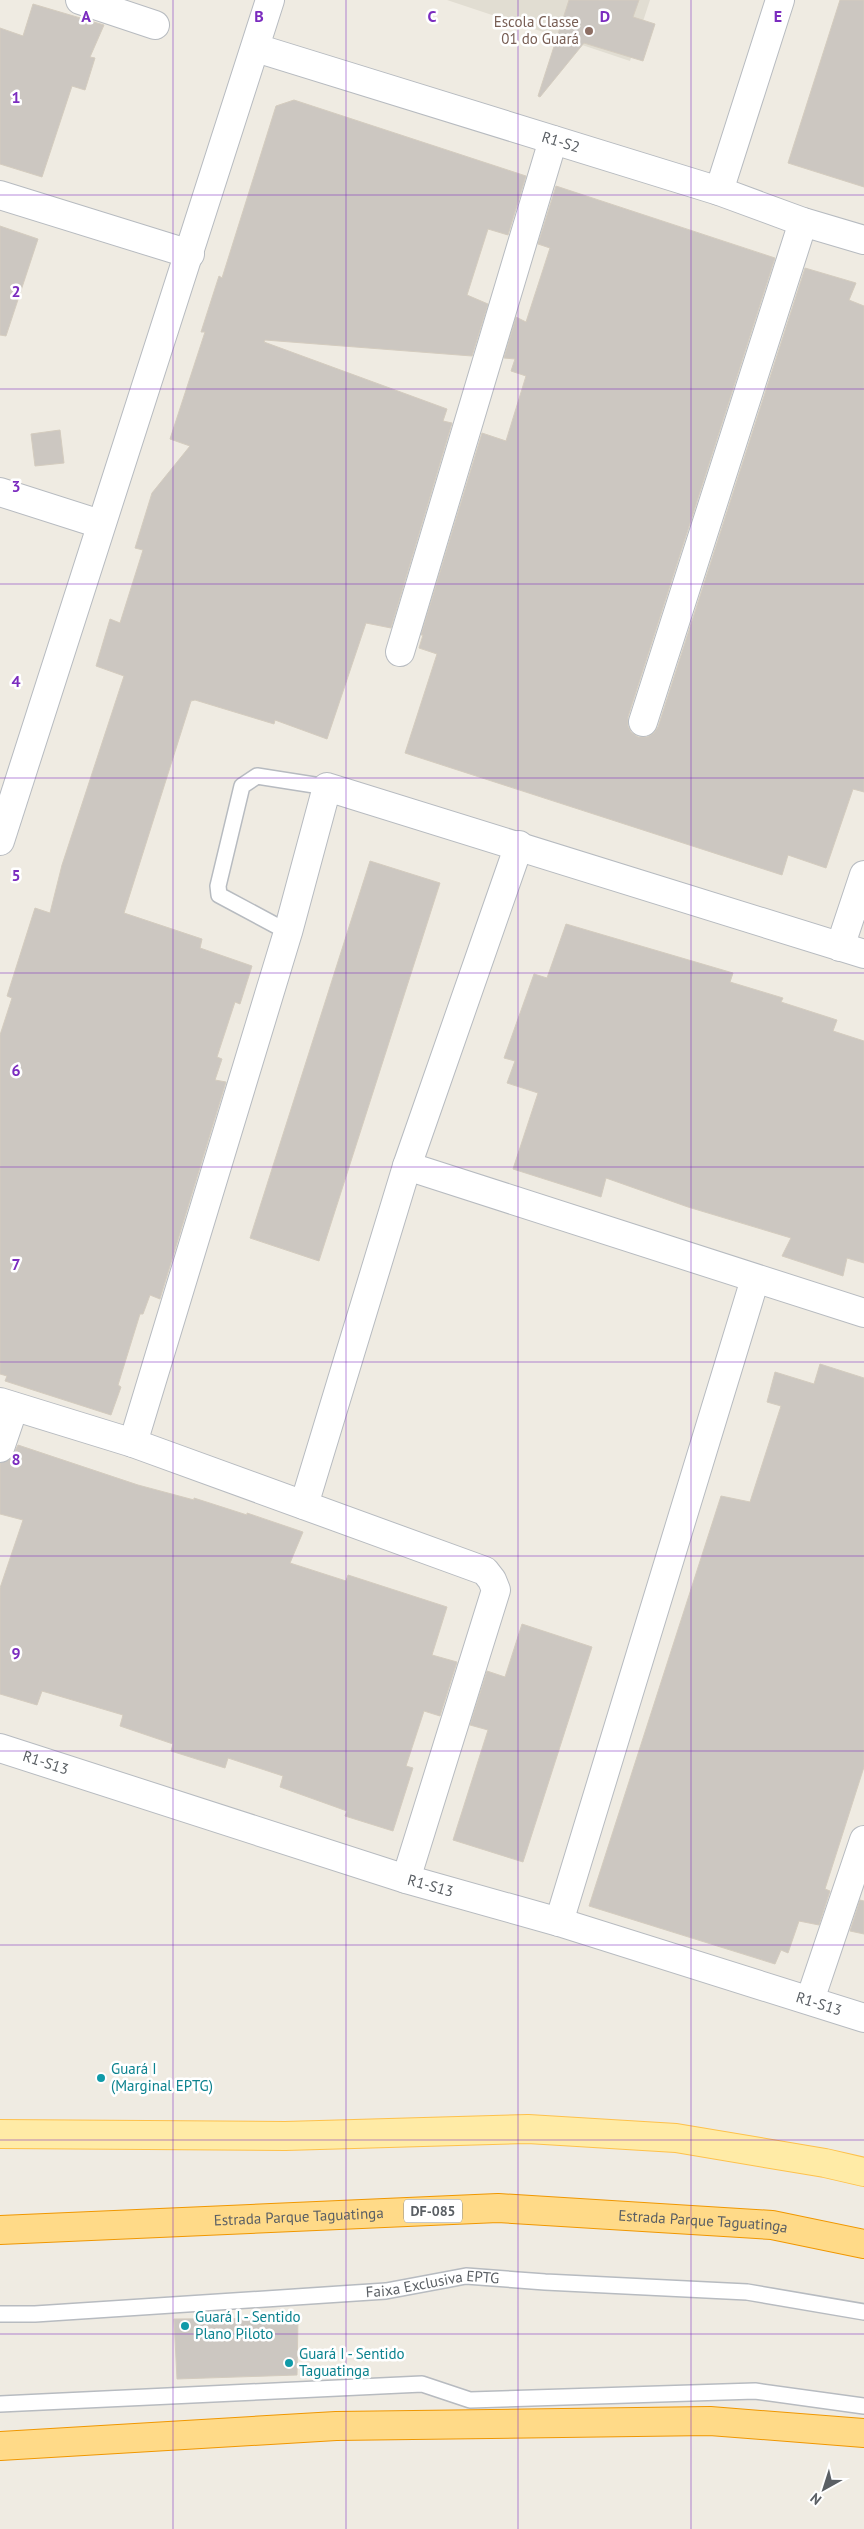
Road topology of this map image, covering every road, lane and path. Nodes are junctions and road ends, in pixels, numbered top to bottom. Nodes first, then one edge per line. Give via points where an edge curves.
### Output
1 (80, 0) edge
2 (270, 0) edge
3 (780, 0) edge
4 (155, 25) dead end
5 (256, 48) junction
6 (553, 140) junction
7 (719, 191) junction
8 (0, 194) edge
9 (803, 222) junction
10 (864, 240) edge
11 (190, 254) junction
12 (0, 492) edge
13 (100, 524) junction
14 (400, 652) dead end
15 (643, 722) dead end
16 (8, 786) edge
17 (327, 787) junction
18 (0, 841) edge
19 (519, 845) junction
20 (864, 875) edge
21 (288, 932) junction
22 (852, 950) edge
23 (407, 1166) junction
24 (755, 1279) junction
25 (864, 1312) edge
26 (7, 1404) edge
27 (132, 1443) junction
28 (0, 1448) edge
29 (304, 1505) junction
30 (0, 1748) edge
31 (864, 1840) edge
32 (406, 1879) junction
33 (559, 1922) junction
34 (810, 2000) junction
35 (864, 2018) edge
36 (0, 2134) edge
37 (864, 2172) edge
38 (0, 2230) edge
39 (864, 2244) edge
40 (864, 2312) edge
41 (0, 2314) edge
42 (0, 2404) edge
43 (864, 2406) edge
44 (864, 2433) edge
45 (0, 2446) edge

1 - 4 street
2 - 5 street
3 - 7 street
5 - 6 street, R1-S2
5 - 11 street
6 - 7 street, R1-S2
6 - 14 street
7 - 9 street, R1-S2
8 - 11 street
9 - 10 street, R1-S2
9 - 15 street
11 - 13 street
12 - 13 street
13 - 16 street
16 - 18 street
17 - 19 street
17 - 21 street
17 - 21 lane via 257,776 242,786 218,886 219,895
19 - 22 street
19 - 23 street
20 - 22 street
21 - 27 street
23 - 24 street
23 - 29 street
24 - 25 street
24 - 33 street
26 - 27 street
26 - 28 street
27 - 29 street
29 - 32 street via 485,1571 496,1590
30 - 32 street, R1-S13
31 - 34 street
32 - 33 street, R1-S13
33 - 34 street, R1-S13
34 - 35 street, R1-S13
36 - 37 main road via 285,2136 528,2129 676,2138
38 - 39 highway, Estrada Parque Taguatinga / DF-085 via 498,2208 772,2225
40 - 41 lane, Faixa Exclusiva EPTG via 747,2292 466,2276 386,2291
42 - 43 lane via 422,2384 470,2400 755,2391
44 - 45 highway via 710,2421 356,2426

